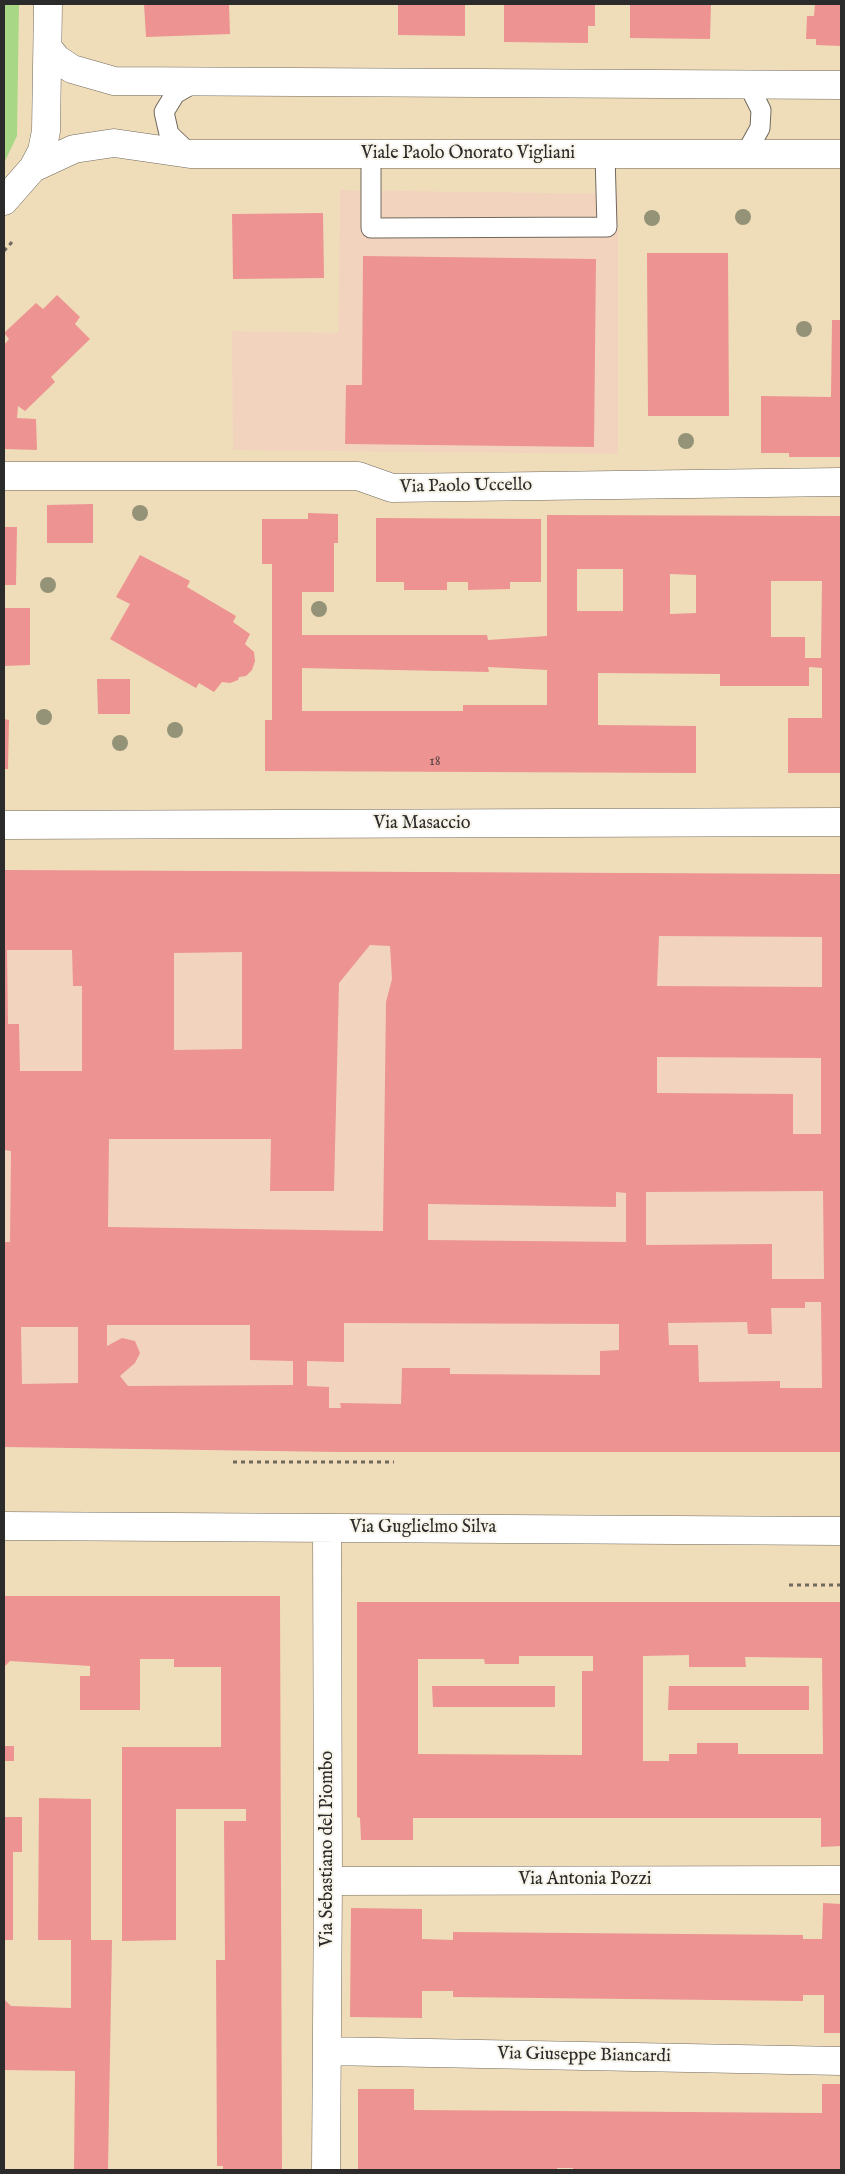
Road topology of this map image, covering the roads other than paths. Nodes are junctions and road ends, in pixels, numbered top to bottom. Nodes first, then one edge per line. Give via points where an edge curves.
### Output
1 (48, 4) edge
2 (48, 48) junction
3 (197, 82) junction
4 (748, 84) junction
5 (841, 85) edge
6 (746, 153) junction
7 (190, 154) junction
8 (371, 154) junction
9 (606, 154) junction
10 (841, 154) edge
11 (33, 168) junction
12 (4, 200) edge
13 (4, 476) edge
14 (841, 482) edge
15 (841, 822) edge
16 (4, 826) edge
17 (4, 1526) edge
18 (326, 1528) junction
19 (841, 1530) edge
20 (841, 1880) edge
21 (328, 1881) junction
22 (327, 2051) junction
23 (841, 2061) edge
24 (326, 2170) edge

1 - 2 street
2 - 3 street via 72,69 114,81
2 - 11 street via 46,131 42,151
3 - 4 street
3 - 7 lane via 175,94 164,112 169,134
4 - 5 street
4 - 6 lane via 761,110 760,128
6 - 9 street, Viale Paolo Onorato Vigliani
6 - 10 street, Viale Paolo Onorato Vigliani
7 - 8 street, Viale Paolo Onorato Vigliani
7 - 11 street, Viale Paolo Onorato Vigliani via 114,144 74,149
8 - 9 street, Viale Paolo Onorato Vigliani
8 - 9 lane via 371,228 607,226
11 - 12 street
13 - 14 street, Via Paolo Uccello via 358,476 392,488
15 - 16 street, Via Masaccio
17 - 18 street, Via Guglielmo Silva
18 - 19 street, Via Guglielmo Silva
18 - 21 street, Via Sebastiano del Piombo
20 - 21 street, Via Antonia Pozzi
21 - 22 street, Via Sebastiano del Piombo
22 - 23 street, Via Giuseppe Biancardi
22 - 24 street, Via Sebastiano del Piombo

